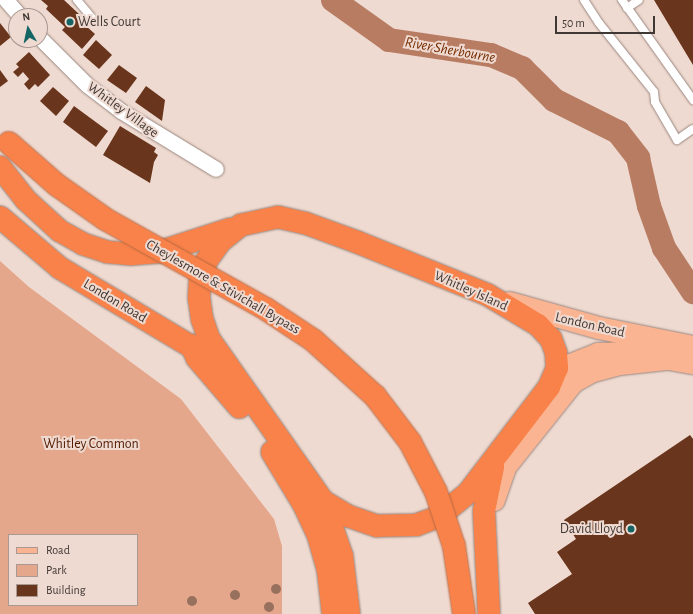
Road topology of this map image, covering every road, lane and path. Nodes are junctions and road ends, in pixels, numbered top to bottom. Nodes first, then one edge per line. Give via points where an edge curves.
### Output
1 (6, 0) edge
2 (77, 0) edge
3 (584, 0) edge
4 (622, 0) edge
5 (639, 0) edge
6 (13, 8) edge
7 (627, 8) junction
8 (92, 18) dead end
9 (48, 46) edge
10 (693, 100) edge
11 (693, 129) edge
12 (4, 138) edge
13 (216, 169) dead end
14 (2, 170) edge
15 (0, 217) edge
16 (241, 225) junction
17 (488, 296) junction
18 (191, 345) junction
19 (692, 357) edge
20 (666, 358) junction
21 (235, 378) junction
22 (549, 387) junction
23 (501, 452) junction
24 (323, 501) junction
25 (489, 581) junction
26 (330, 586) junction
27 (333, 614) edge
28 (341, 614) edge
29 (349, 614) edge
30 (464, 614) edge
31 (489, 614) edge

1 - 6 street
2 - 8 lane
3 - 11 lane via 654,92 655,102 677,140
4 - 7 lane
5 - 7 lane
7 - 10 lane
9 - 13 street, Whitley Village via 87,85 121,111
12 - 30 highway, Cheylesmore & Stivichall Bypass, bridge via 57,185 105,219 241,294 301,332 335,357 370,391 410,442 436,492 454,546
14 - 16 highway via 26,200 60,231 83,244 107,252 159,252
15 - 18 highway, London Road via 60,268
16 - 17 highway, Whitley Island via 268,217 288,218 357,242
16 - 21 highway, Whitley Island via 214,248 202,270 199,288 199,309 205,330
17 - 19 main road, London Road
17 - 22 highway, Whitley Island via 538,324 551,339 556,353 557,368
18 - 21 highway, London Road
18 - 26 highway via 197,358 254,427 285,471 318,535
19 - 20 main road, London Road
20 - 22 main road, London Road via 635,353 598,354 571,365
20 - 25 main road via 620,364 593,371 573,382 552,406 506,466 499,482 492,511
21 - 24 highway, Whitley Island
22 - 23 highway, Whitley Island
23 - 24 highway, Whitley Island via 456,505 438,517 416,525 377,526 348,516
23 - 25 highway via 492,471 485,500 484,523
24 - 29 highway via 342,556
25 - 31 highway
26 - 27 highway
26 - 28 highway

